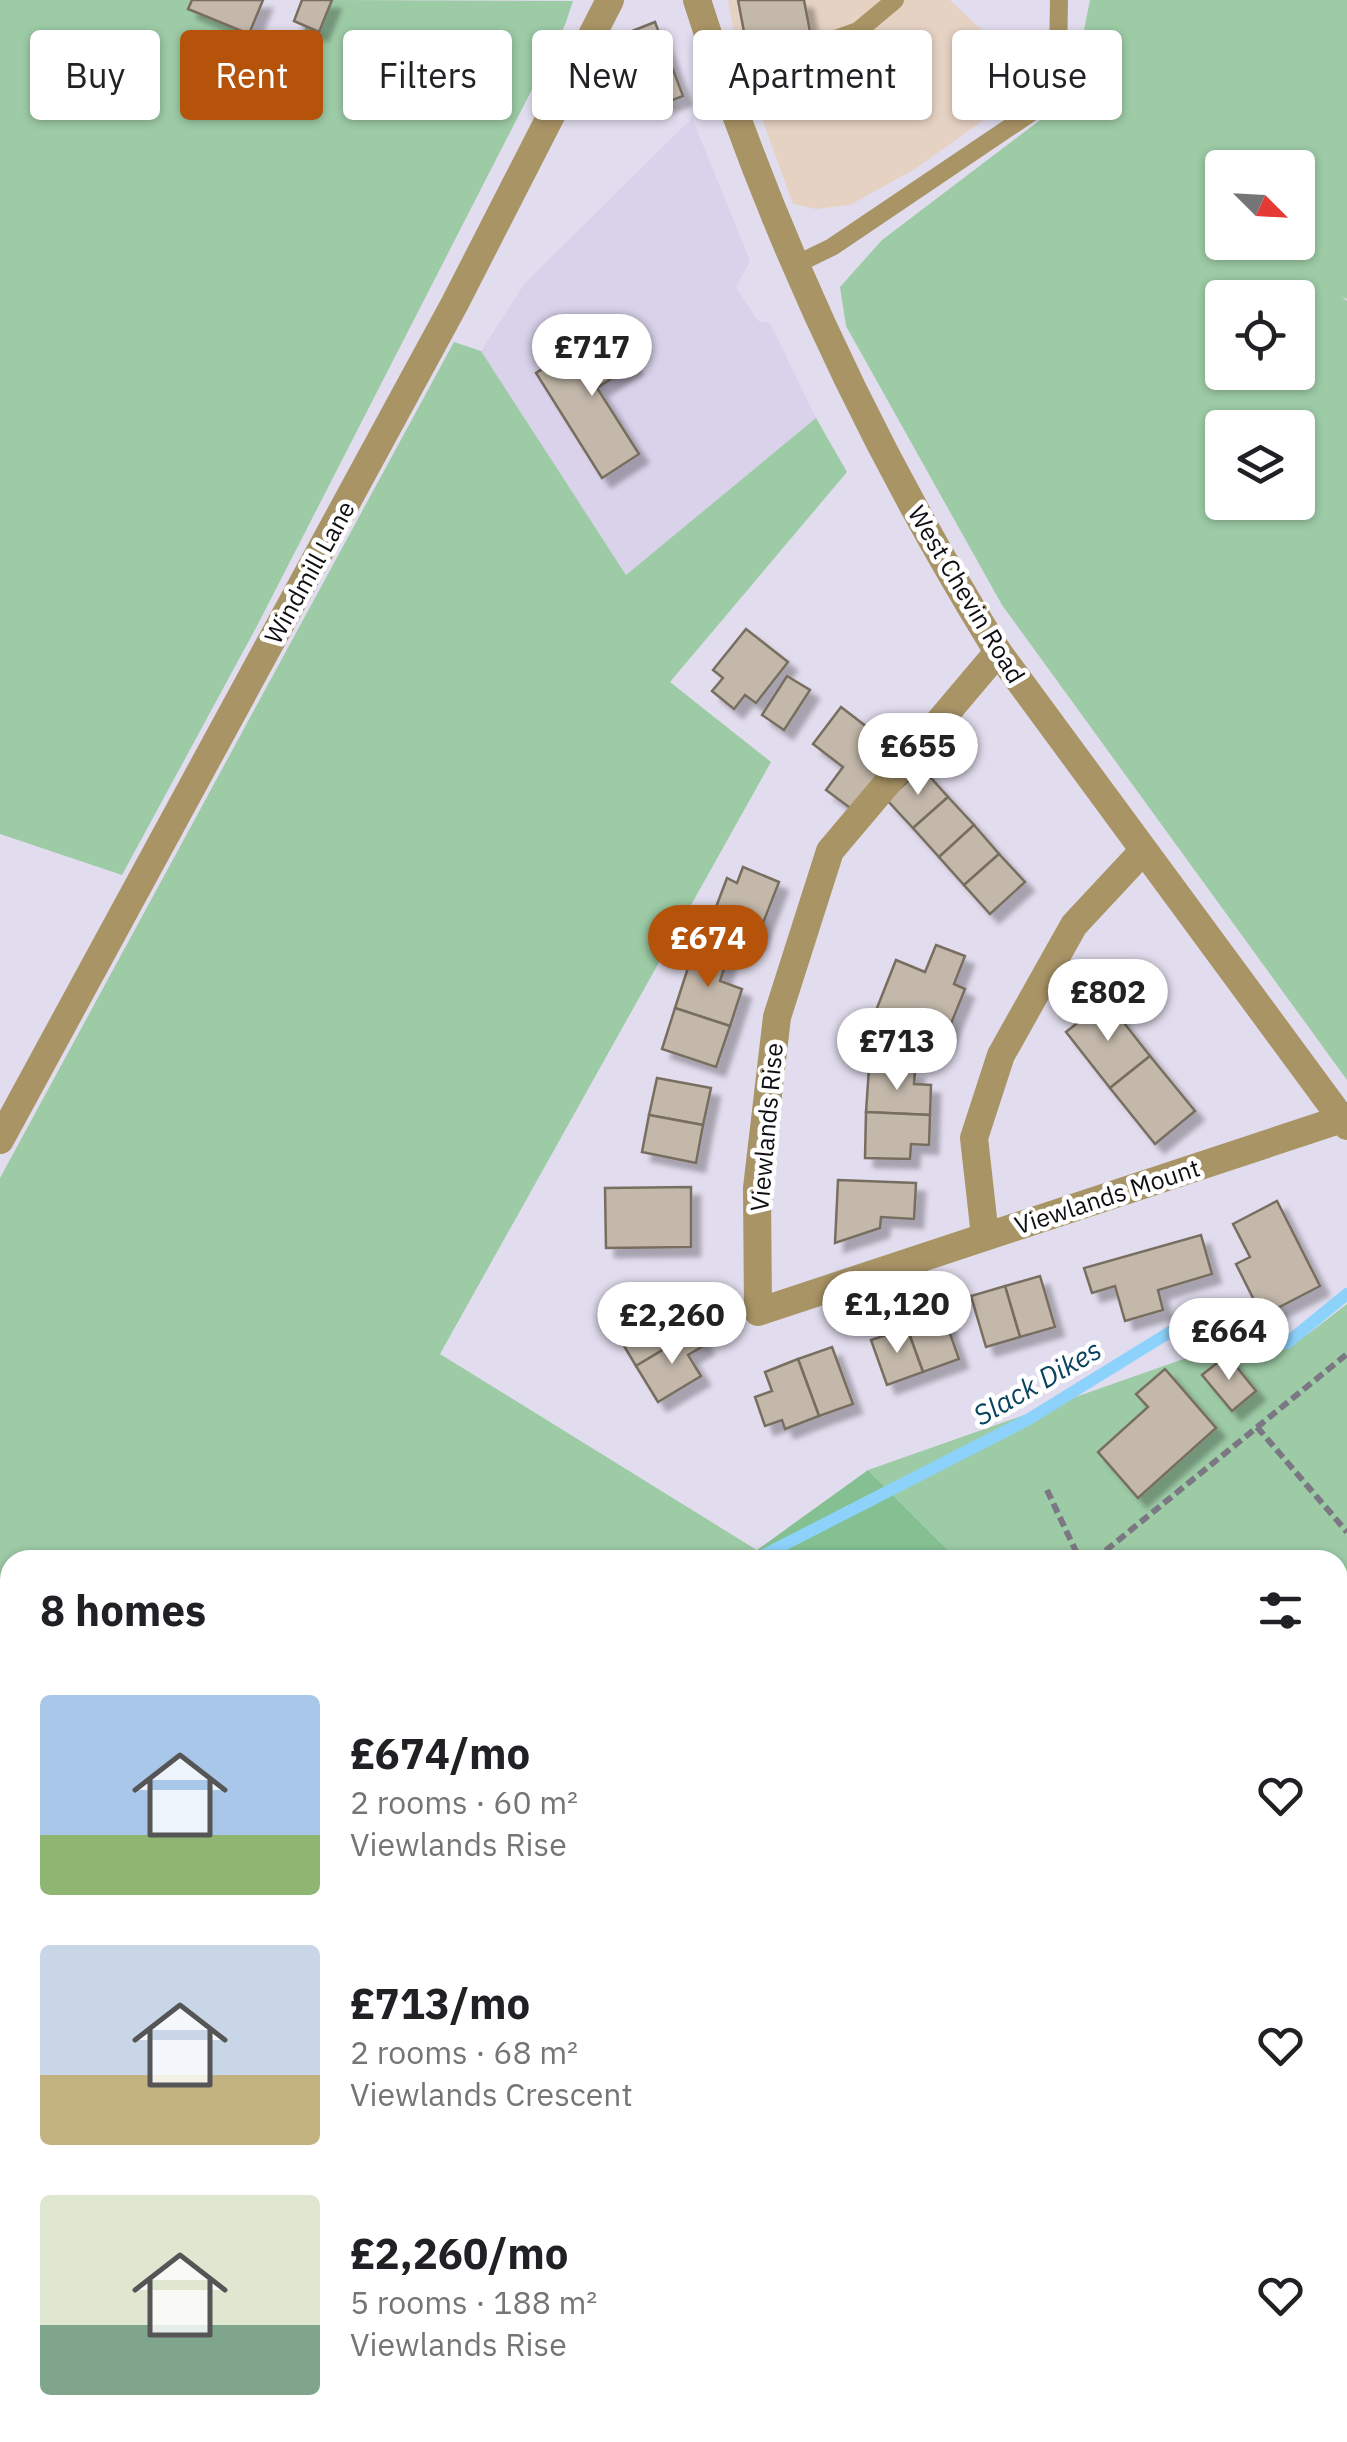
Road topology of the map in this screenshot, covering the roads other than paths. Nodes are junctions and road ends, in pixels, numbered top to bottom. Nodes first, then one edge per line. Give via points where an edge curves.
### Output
1 (610, 0) edge
2 (698, 0) edge
3 (895, 0) edge
4 (1060, 0) edge
5 (707, 30) edge
6 (860, 30) edge
7 (739, 120) edge
8 (796, 264) junction
9 (998, 652) junction
10 (1143, 851) junction
11 (1345, 1122) edge
12 (0, 1140) edge
13 (985, 1236) junction
14 (758, 1312) joint

1 - 12 street, Windmill Lane via 464,287
2 - 5 street, West Chevin Road
3 - 6 lane
4 - 8 lane via 1058,59 1041,106 832,247
7 - 8 street, West Chevin Road
8 - 9 street, West Chevin Road via 885,455
9 - 10 street, West Chevin Road
9 - 14 street, Viewlands Rise via 830,851 777,1016 757,1188
10 - 11 street, West Chevin Road
10 - 13 street via 1074,925 1001,1055 974,1138
11 - 13 street, Viewlands Mount
13 - 14 street, Viewlands Mount

